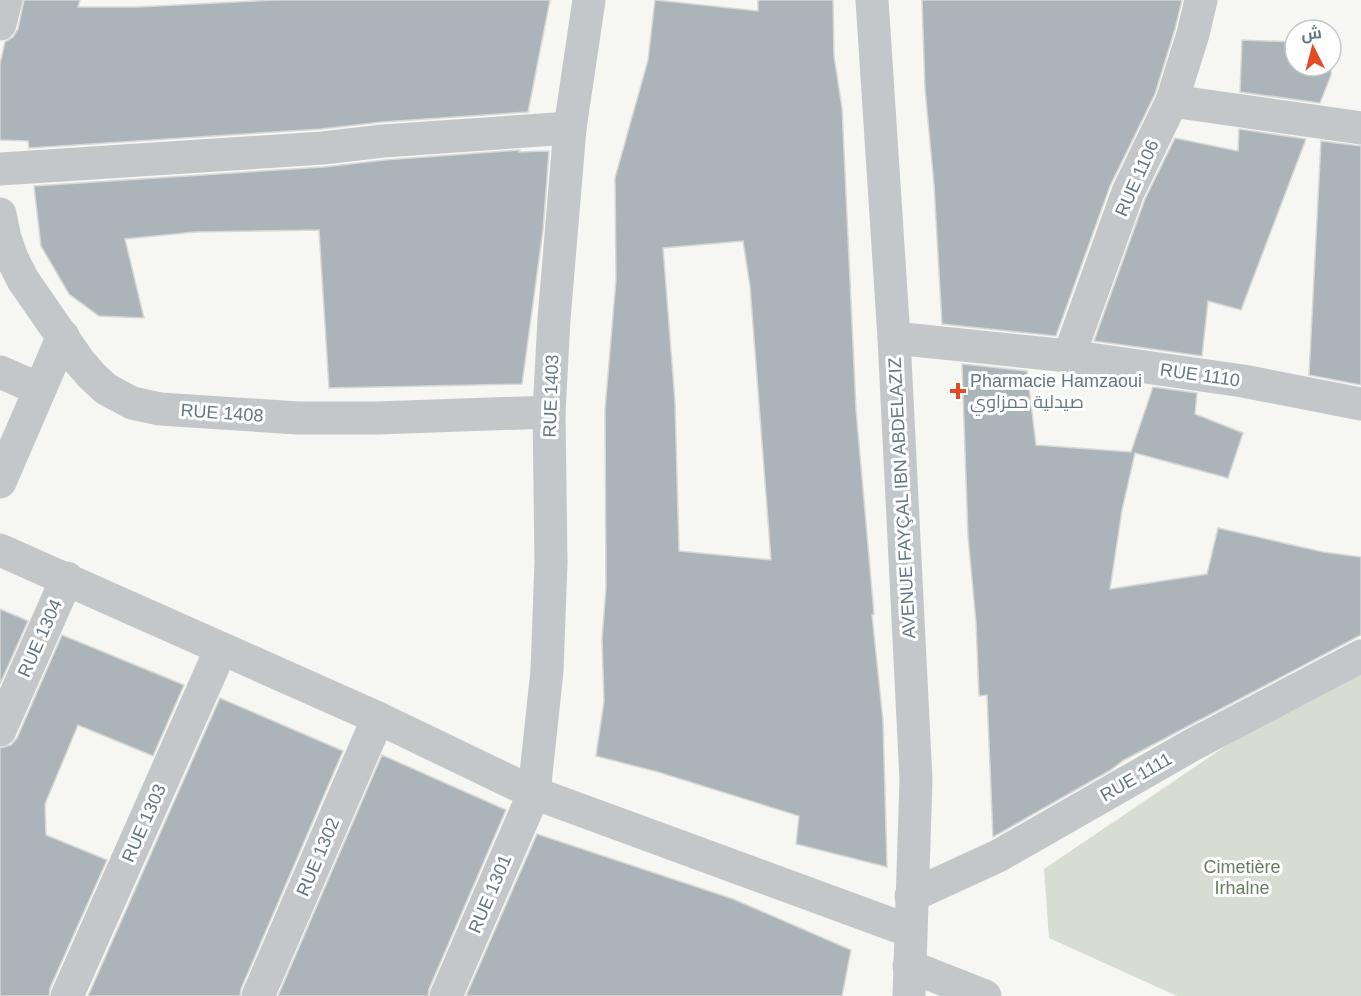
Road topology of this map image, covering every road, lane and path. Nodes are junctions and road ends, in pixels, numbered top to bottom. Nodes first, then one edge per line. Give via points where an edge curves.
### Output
1 (6, 0) edge
2 (589, 0) edge
3 (872, 0) edge
4 (1201, 0) edge
5 (0, 24) edge
6 (1172, 101) junction
7 (570, 128) junction
8 (1361, 128) edge
9 (0, 169) edge
10 (0, 214) edge
11 (63, 336) junction
12 (894, 338) junction
13 (1069, 356) junction
14 (0, 372) edge
15 (39, 388) junction
16 (1361, 404) edge
17 (549, 412) junction
18 (0, 482) edge
19 (0, 550) edge
20 (66, 578) junction
21 (221, 649) junction
22 (1361, 656) edge
23 (378, 718) junction
24 (0, 730) edge
25 (534, 793) junction
26 (911, 896) junction
27 (910, 931) junction
28 (909, 981) edge
29 (67, 996) edge
30 (258, 996) edge
31 (446, 996) edge
32 (985, 996) edge

1 - 5 street
2 - 7 street, RUE 1403
3 - 12 street, AVENUE FAYÇAL IBN ABDELAZIZ
4 - 6 street, RUE 1106
6 - 8 street
6 - 13 street, RUE 1106 via 1128,192
7 - 9 street
7 - 17 street, RUE 1403
10 - 11 street, RUE 1408 via 5,238 23,280
11 - 15 street
11 - 17 street, RUE 1408 via 106,389 132,403 160,409 298,418
12 - 13 street, RUE 1110
12 - 26 street, AVENUE FAYÇAL IBN ABDELAZIZ via 916,780
13 - 16 street, RUE 1110 via 1243,381
14 - 15 street
15 - 18 street
17 - 25 street, RUE 1403 via 551,562 547,670
19 - 20 street
20 - 21 street
20 - 24 street, RUE 1304
21 - 23 street
21 - 29 street, RUE 1303
22 - 26 street, RUE 1111 via 1192,745 998,856
23 - 25 street
23 - 30 street, RUE 1302
25 - 27 street
25 - 31 street, RUE 1301
26 - 27 street, AVENUE FAYÇAL IBN ABDELAZIZ
27 - 28 street, AVENUE FAYÇAL IBN ABDELAZIZ
28 - 32 street

